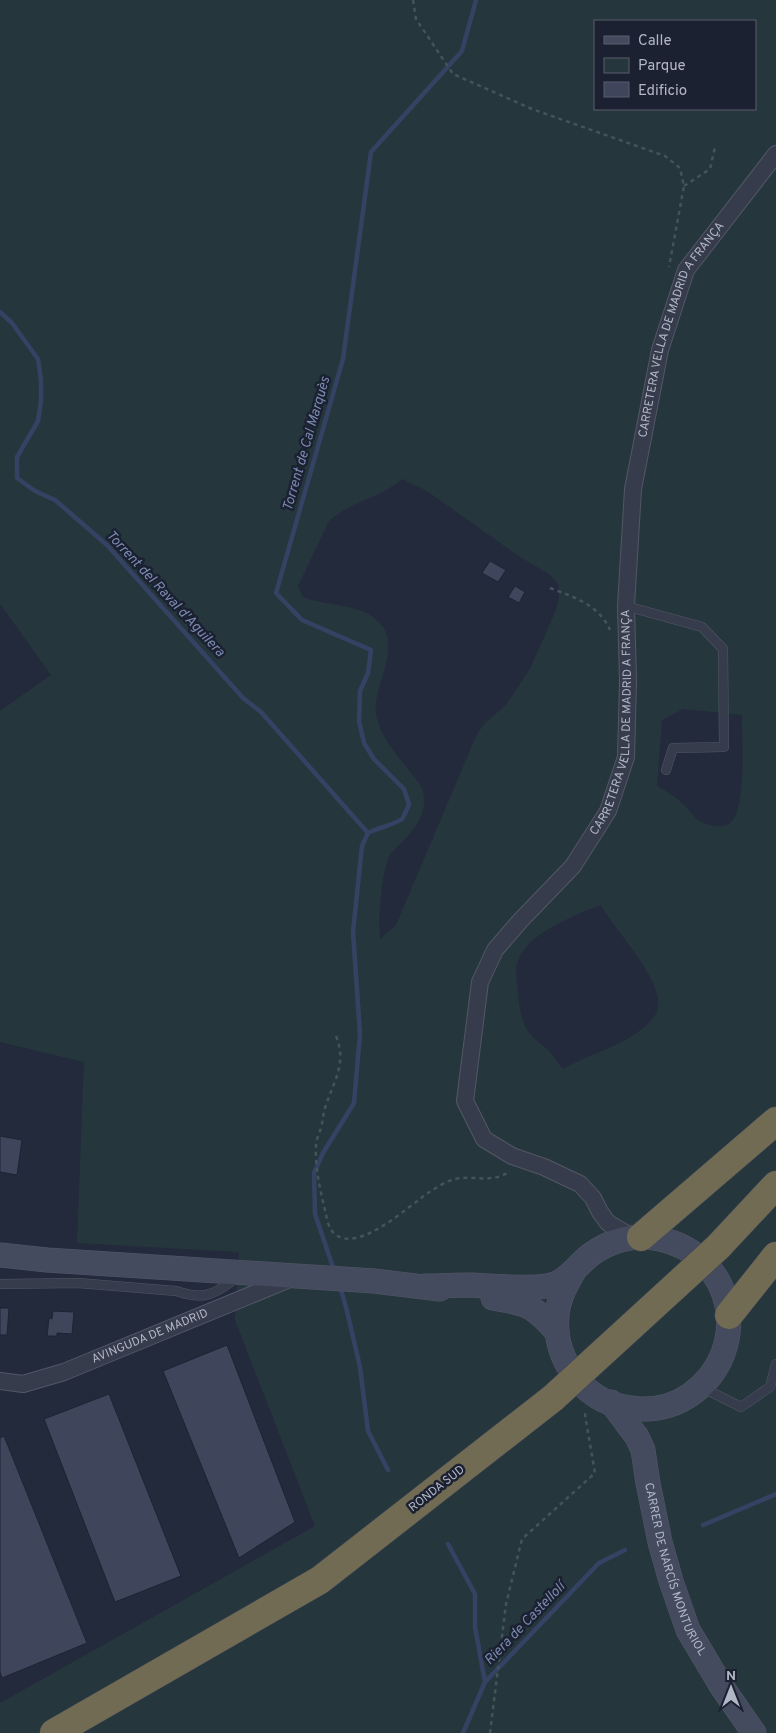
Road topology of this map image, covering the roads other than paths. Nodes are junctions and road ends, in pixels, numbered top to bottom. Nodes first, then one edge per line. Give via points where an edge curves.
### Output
1 (776, 154) edge
2 (626, 606) junction
3 (666, 770) dead end
4 (776, 1121) edge
5 (776, 1185) edge
6 (600, 1212) junction
7 (637, 1237) junction
8 (594, 1253) junction
9 (0, 1255) edge
10 (776, 1256) edge
11 (574, 1271) junction
12 (243, 1273) junction
13 (296, 1276) junction
14 (0, 1284) edge
15 (426, 1286) junction
16 (729, 1315) junction
17 (557, 1332) junction
18 (776, 1364) edge
19 (0, 1381) edge
20 (701, 1387) junction
21 (602, 1398) junction
22 (664, 1407) junction
23 (643, 1450) junction
24 (54, 1733) edge
25 (754, 1733) edge

1 - 2 street, CARRETERA VELLA DE MADRID A FRANÇA via 686,270 660,350 633,489
2 - 3 lane via 702,627 723,649 724,747 674,748
2 - 6 street, CARRETERA VELLA DE MADRID A FRANÇA via 626,757 608,811 573,866 496,950 480,982 465,1100 484,1139 517,1158 580,1184
4 - 7 highway
5 - 24 highway, RONDA SUD, bridge via 718,1247 553,1398 320,1580
6 - 7 street, CARRETERA VELLA DE MADRID A FRANÇA via 608,1223
6 - 8 street via 601,1232
7 - 8 street via 613,1242
7 - 16 street via 659,1238 693,1253 718,1280
8 - 11 street
9 - 12 street
10 - 16 highway
11 - 15 street via 556,1284 540,1286
11 - 17 street via 560,1300
12 - 13 street
12 - 14 lane via 208,1296 78,1283
13 - 15 street
13 - 19 street, AVINGUDA DE MADRID via 64,1372 23,1384
15 - 17 street via 521,1302 539,1312
16 - 20 street via 729,1335 724,1354
17 - 21 street via 569,1367 580,1382
18 - 20 lane via 770,1387 741,1407
20 - 22 street
21 - 22 street via 618,1406 644,1410
21 - 23 street, CARRER DE NARCÍS MONTURIOL via 637,1436
22 - 23 street, CARRER DE NARCÍS MONTURIOL via 650,1425
23 - 25 street, CARRER DE NARCÍS MONTURIOL via 660,1542 688,1630

